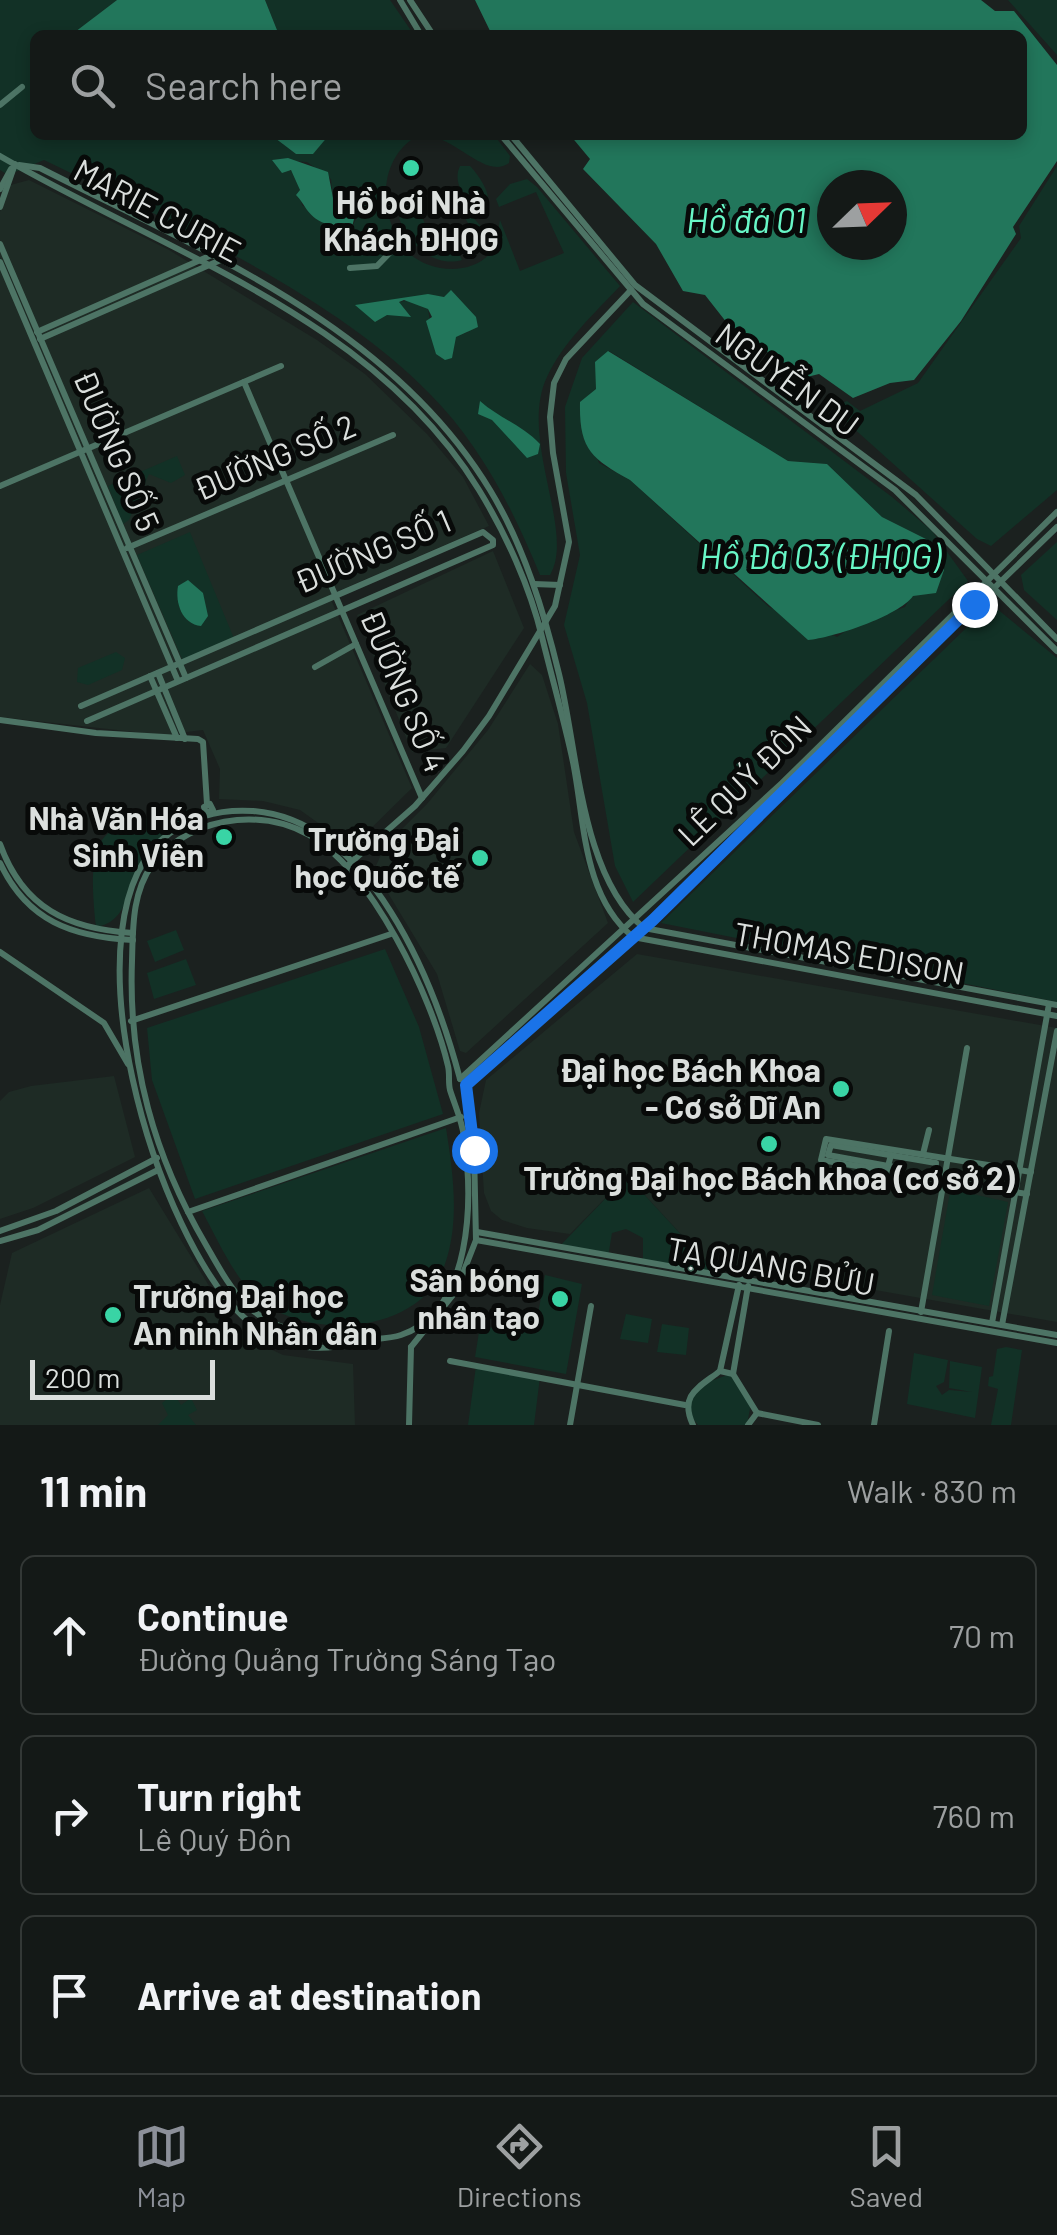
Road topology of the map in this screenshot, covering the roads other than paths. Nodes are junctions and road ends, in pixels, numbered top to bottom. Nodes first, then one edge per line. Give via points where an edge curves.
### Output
1 (400, 0) edge
2 (410, 0) edge
3 (412, 15) junction
4 (420, 30) edge
5 (428, 30) edge
6 (22, 86) dead end
7 (0, 105) edge
8 (505, 140) edge
9 (515, 140) edge
10 (0, 156) edge
11 (15, 164) junction
12 (0, 189) edge
13 (0, 207) edge
14 (404, 240) dead end
15 (0, 244) edge
16 (214, 254) junction
17 (223, 259) junction
18 (0, 262) edge
19 (207, 263) junction
20 (350, 268) dead end
21 (632, 288) junction
22 (36, 337) junction
23 (354, 350) junction
24 (281, 366) dead end
25 (244, 382) junction
26 (393, 435) dead end
27 (84, 450) junction
28 (286, 480) junction
29 (0, 486) edge
30 (1057, 512) edge
31 (1057, 528) edge
32 (126, 549) junction
33 (991, 574) junction
34 (983, 581) junction
35 (998, 581) junction
36 (533, 584) junction
37 (561, 585) junction
38 (990, 589) junction
39 (336, 596) junction
40 (342, 610) junction
41 (543, 628) junction
42 (1057, 640) edge
43 (356, 644) junction
44 (1057, 651) edge
45 (525, 656) junction
46 (547, 658) junction
47 (176, 665) junction
48 (316, 667) dead end
49 (158, 673) junction
50 (150, 676) junction
51 (182, 680) junction
52 (160, 689) junction
53 (868, 695) junction
54 (877, 702) junction
55 (80, 706) dead end
56 (0, 720) edge
57 (88, 720) dead end
58 (181, 738) junction
59 (821, 744) junction
60 (828, 751) junction
61 (782, 783) junction
62 (789, 790) junction
63 (422, 798) junction
64 (209, 813) junction
65 (214, 824) junction
66 (0, 844) edge
67 (0, 863) edge
68 (348, 865) junction
69 (634, 920) junction
70 (644, 928) junction
71 (624, 930) junction
72 (392, 934) junction
73 (123, 936) junction
74 (133, 937) junction
75 (633, 937) junction
76 (736, 945) junction
77 (0, 952) edge
78 (734, 959) junction
79 (582, 969) junction
80 (589, 976) junction
81 (1053, 1004) edge
82 (1048, 1014) junction
83 (1057, 1016) edge
84 (132, 1022) junction
85 (1057, 1031) edge
86 (967, 1048) dead end
87 (132, 1063) junction
88 (451, 1084) junction
89 (1035, 1085) junction
90 (464, 1086) junction
91 (1047, 1087) junction
92 (454, 1095) junction
93 (461, 1117) junction
94 (929, 1130) dead end
95 (923, 1154) junction
96 (890, 1155) junction
97 (158, 1158) junction
98 (948, 1158) junction
99 (888, 1166) junction
100 (162, 1169) junction
101 (1020, 1170) junction
102 (1031, 1172) junction
103 (944, 1179) junction
104 (1016, 1192) junction
105 (1027, 1194) junction
106 (188, 1212) junction
107 (0, 1231) edge
108 (477, 1236) junction
109 (0, 1241) edge
110 (1003, 1261) junction
111 (1014, 1263) junction
112 (744, 1283) junction
113 (591, 1306) dead end
114 (921, 1315) junction
115 (992, 1323) junction
116 (1002, 1325) junction
117 (889, 1331) dead end
118 (417, 1332) junction
119 (402, 1334) junction
120 (1057, 1335) edge
121 (351, 1343) junction
122 (1057, 1343) edge
123 (411, 1347) junction
124 (450, 1361) dead end
125 (720, 1371) junction
126 (732, 1374) junction
127 (577, 1385) junction
128 (685, 1405) junction
129 (757, 1413) junction
130 (409, 1425) edge
131 (570, 1425) edge
132 (693, 1425) edge
133 (748, 1425) edge
134 (818, 1425) edge
135 (874, 1425) edge

1 - 3 street
2 - 3 street
3 - 4 street
3 - 5 street
6 - 7 street
8 - 21 street, NGUYỄN DU
9 - 21 street, NGUYỄN DU
10 - 11 street
11 - 12 street
11 - 13 street
11 - 16 street, MARIE CURIE via 40,168
11 - 19 street, MARIE CURIE
14 - 20 street via 377,266
15 - 22 street, ĐƯỜNG SỐ 5
16 - 17 street, MARIE CURIE
16 - 19 street
17 - 19 street
17 - 23 street, MARIE CURIE
18 - 22 street, ĐƯỜNG SỐ 5
19 - 22 street
19 - 23 street, MARIE CURIE
21 - 33 street, NGUYỄN DU via 916,495
21 - 34 street, NGUYỄN DU via 894,490
21 - 37 street via 566,359 554,383 551,435 568,542
22 - 27 street, ĐƯỜNG SỐ 5
23 - 36 street, MARIE CURIE via 414,395 464,451 492,494
23 - 41 street, MARIE CURIE via 460,463 504,538
24 - 25 street
25 - 27 street
25 - 28 street, ĐƯỜNG SỐ 4
26 - 28 street, ĐƯỜNG SỐ 2
27 - 29 street
27 - 32 street, ĐƯỜNG SỐ 5
28 - 32 street, ĐƯỜNG SỐ 2
28 - 39 street, ĐƯỜNG SỐ 4
30 - 33 street, LÊ QUÝ ĐÔN
31 - 35 street, LÊ QUÝ ĐÔN
32 - 47 street, ĐƯỜNG SỐ 5
33 - 34 street, LÊ QUÝ ĐÔN
33 - 35 street, NGUYỄN DU
34 - 38 street, NGUYỄN DU
34 - 53 street, LÊ QUÝ ĐÔN
35 - 38 street, LÊ QUÝ ĐÔN
35 - 42 street, NGUYỄN DU
36 - 37 street
36 - 41 street, MARIE CURIE
37 - 41 street
38 - 44 street, NGUYỄN DU
38 - 54 street, LÊ QUÝ ĐÔN
39 - 40 street, ĐƯỜNG SỐ 4
39 - 40 street, ĐƯỜNG SỐ 1 via 483,532 493,540
39 - 47 street, ĐƯỜNG SỐ 1
40 - 43 street, ĐƯỜNG SỐ 4
40 - 51 street, ĐƯỜNG SỐ 1
41 - 45 street
41 - 46 street, MARIE CURIE
41 - 69 street, MARIE CURIE via 573,731 596,861
43 - 48 street
43 - 63 street, ĐƯỜNG SỐ 4
45 - 46 street
45 - 63 street via 488,720
46 - 71 street, MARIE CURIE via 585,849
47 - 49 street, ĐƯỜNG SỐ 1
47 - 51 street, ĐƯỜNG SỐ 5
49 - 50 street, ĐƯỜNG SỐ 1
49 - 52 street
50 - 52 street
50 - 55 street, ĐƯỜNG SỐ 1
51 - 52 street, ĐƯỜNG SỐ 1
52 - 57 street, ĐƯỜNG SỐ 1
52 - 58 street
53 - 54 street
53 - 59 street, LÊ QUÝ ĐÔN
54 - 60 street, LÊ QUÝ ĐÔN
56 - 58 street
58 - 64 street via 202,742
59 - 60 street
59 - 61 street, LÊ QUÝ ĐÔN
60 - 62 street, LÊ QUÝ ĐÔN
61 - 62 street
61 - 69 street, LÊ QUÝ ĐÔN
62 - 70 street, LÊ QUÝ ĐÔN
63 - 68 street
64 - 65 street
64 - 68 street via 246,810 296,820 327,836
64 - 73 street via 173,830 142,862 128,891
65 - 68 street via 254,820 293,827
65 - 74 street via 181,838 152,865 139,892
66 - 73 street via 20,884 50,914
67 - 73 street via 47,922 79,934
68 - 72 street
68 - 90 street via 414,954
69 - 70 street, MARIE CURIE
69 - 71 street, LÊ QUÝ ĐÔN
70 - 75 street, LÊ QUÝ ĐÔN
70 - 76 street, THOMAS EDISON
71 - 75 street
71 - 79 street, LÊ QUÝ ĐÔN
72 - 84 street
72 - 88 street via 426,1002
73 - 74 street
73 - 87 street
74 - 84 street
75 - 78 street, THOMAS EDISON
75 - 80 street, LÊ QUÝ ĐÔN
76 - 78 street
76 - 81 street, THOMAS EDISON
77 - 87 street via 104,1022
78 - 82 street, THOMAS EDISON
79 - 80 street
79 - 90 street, LÊ QUÝ ĐÔN
80 - 90 street, LÊ QUÝ ĐÔN
81 - 82 street
82 - 83 street, THOMAS EDISON
82 - 89 street
84 - 87 street
85 - 91 street
86 - 98 street
87 - 97 street
88 - 90 street
88 - 92 street
89 - 91 street
89 - 101 street
90 - 92 street
90 - 108 street
91 - 102 street
92 - 93 street
93 - 106 street
93 - 118 street via 466,1237 442,1298
94 - 95 street
95 - 98 street
95 - 103 street via 826,1138 821,1160
96 - 99 street
96 - 99 street via 936,1163 934,1174
96 - 99 street via 831,1144 828,1155
97 - 100 street
97 - 107 street via 56,1211
98 - 101 street
98 - 103 street
100 - 106 street
100 - 109 street via 38,1230
100 - 121 street via 200,1255 246,1319 292,1344 332,1350
101 - 102 street
101 - 104 street
102 - 105 street
103 - 104 street
103 - 114 street
104 - 105 street
104 - 110 street
105 - 111 street
106 - 121 street via 232,1289 254,1312 299,1335
108 - 112 street, TẠ QUANG BỬU
108 - 118 street via 456,1290
110 - 111 street
110 - 115 street
111 - 116 street
112 - 114 street, TẠ QUANG BỬU
112 - 125 street
112 - 126 street
113 - 127 street
114 - 115 street, TẠ QUANG BỬU
114 - 122 street, TẠ QUANG BỬU
115 - 116 street, TẠ QUANG BỬU
116 - 120 street, TẠ QUANG BỬU
117 - 135 street
118 - 119 street
118 - 123 street via 419,1343
119 - 121 street
119 - 123 street
123 - 130 street
124 - 127 street
125 - 126 street
125 - 128 street
126 - 129 street
127 - 128 street
127 - 131 street
128 - 132 street
129 - 133 street
129 - 134 street

